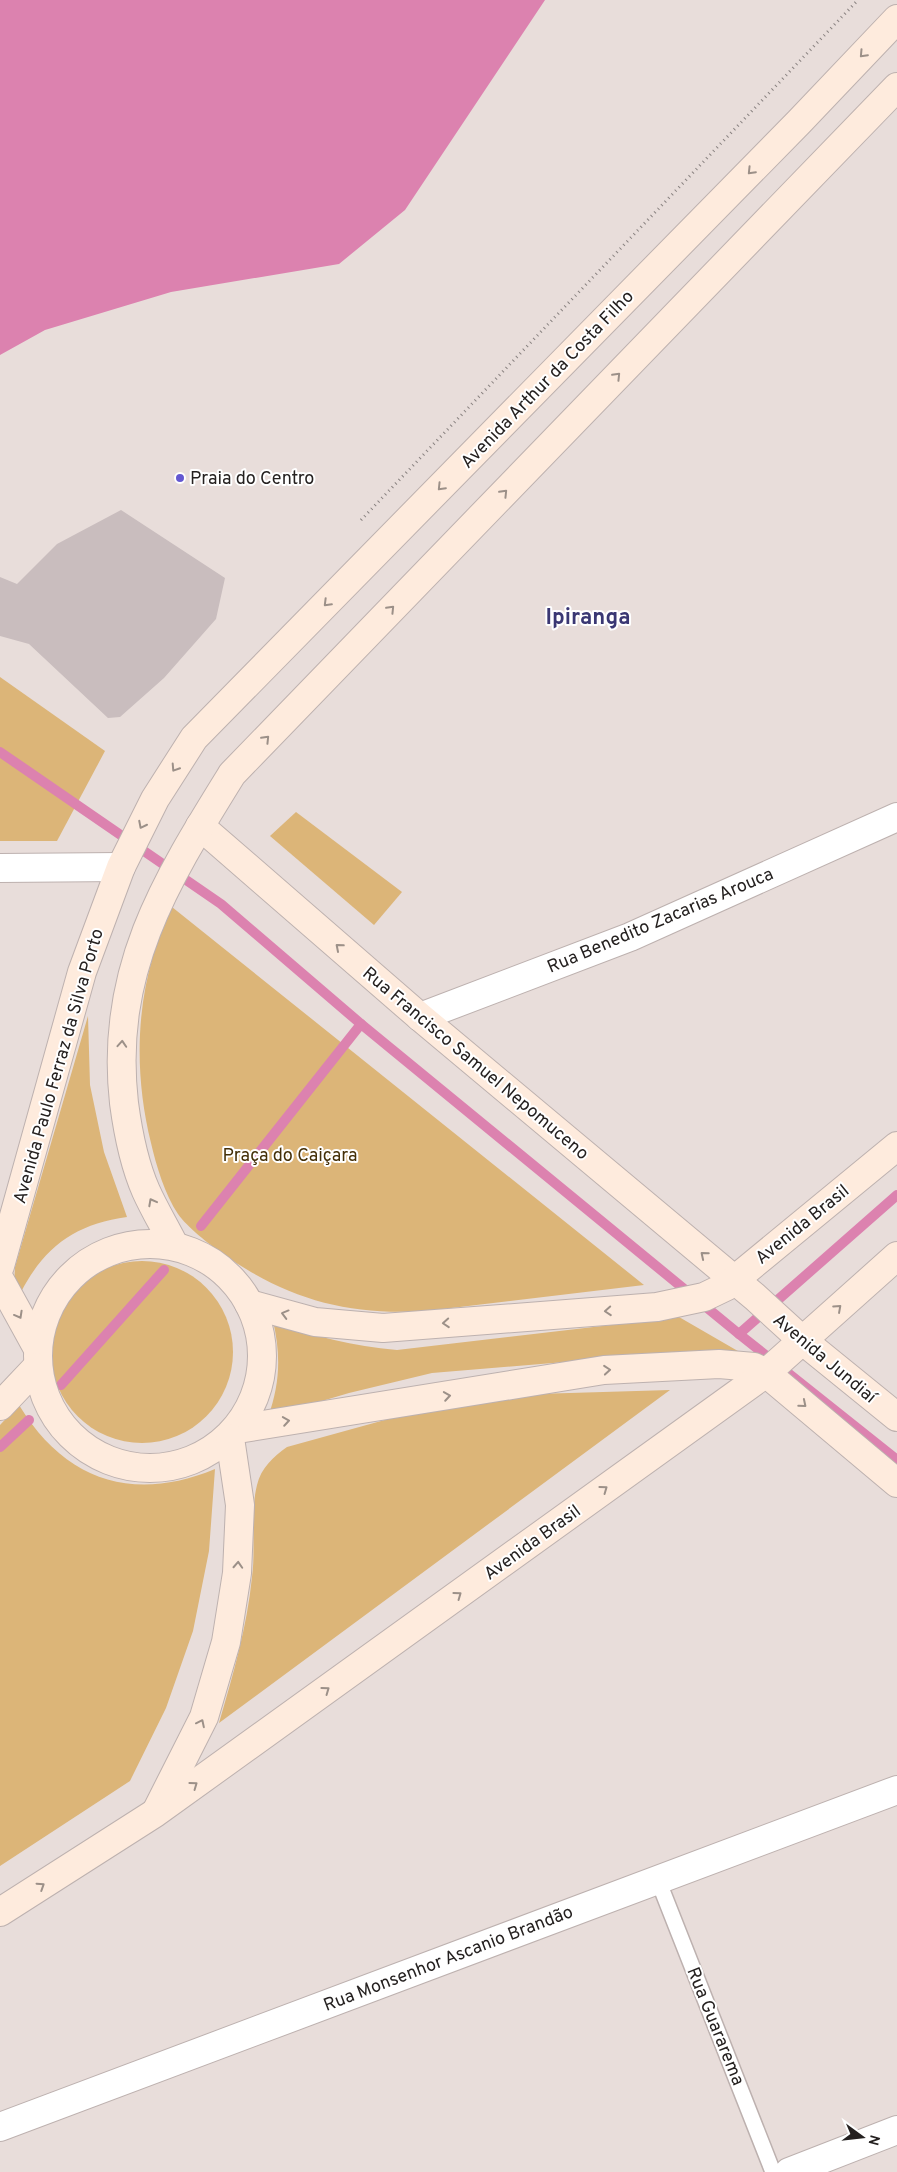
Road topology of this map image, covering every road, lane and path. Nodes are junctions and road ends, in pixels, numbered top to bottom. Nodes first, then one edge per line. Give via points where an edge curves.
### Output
1 (858, 0) edge
2 (897, 19) edge
3 (897, 87) edge
4 (356, 526) dead end
5 (155, 799) joint
6 (897, 817) edge
7 (195, 835) junction
8 (125, 859) junction
9 (0, 868) edge
10 (420, 1016) junction
11 (897, 1146) edge
12 (174, 1245) junction
13 (897, 1256) edge
14 (0, 1266) edge
15 (0, 1280) edge
16 (735, 1280) junction
17 (755, 1297) joint
18 (249, 1304) junction
19 (784, 1351) junction
20 (37, 1358) junction
21 (0, 1406) edge
22 (897, 1417) edge
23 (234, 1433) junction
24 (897, 1483) edge
25 (897, 1790) edge
26 (155, 1813) junction
27 (658, 1880) junction
28 (0, 1912) edge
29 (0, 2127) edge
30 (897, 2130) edge
31 (773, 2172) edge
32 (789, 2172) edge

1 - 4 path
2 -> 5 main road, Avenida Arthur da Costa Filho via 194,738
7 -> 3 main road via 232,774
5 -> 8 main road, Avenida Paulo Ferraz da Silva Porto
6 - 10 street, Rua Benedito Zacarias Arouca via 630,936
10 -> 7 main road, Rua Francisco Samuel Nepomuceno
12 -> 7 main road via 146,1190 127,1131 120,1069 124,1007 139,946 164,890
8 - 9 street
8 - 14 main road, Avenida Paulo Ferraz da Silva Porto via 82,972
16 -> 10 main road, Rua Francisco Samuel Nepomuceno
11 - 16 main road, Avenida Brasil
12 - 18 main road via 204,1257 230,1277
12 - 20 main road via 138,1243 104,1253 74,1271 52,1299 39,1332
19 -> 13 main road, Avenida Brasil
15 -> 20 main road
16 - 17 main road, Rua Francisco Samuel Nepomuceno
16 -> 18 main road, Avenida Brasil via 704,1297 657,1308 383,1328 315,1322
17 - 19 main road, Avenida Jundiaí
18 - 23 main road via 260,1338 260,1375 253,1403
19 - 22 main road, Avenida Jundiaí
23 -> 19 main road via 604,1370 719,1364 754,1367
19 -> 24 main road, Avenida Jundiaí
26 -> 19 main road, Avenida Brasil
20 - 21 main road
20 - 23 main road via 47,1403 67,1434 97,1457 133,1468 170,1467 212,1454
26 -> 23 main road via 204,1717 226,1642 237,1573 240,1505
25 - 27 street, Rua Monsenhor Ascanio Brandão
28 -> 26 main road
27 - 29 street, Rua Monsenhor Ascanio Brandão
27 - 31 lane, Rua Guararema
30 - 32 street

